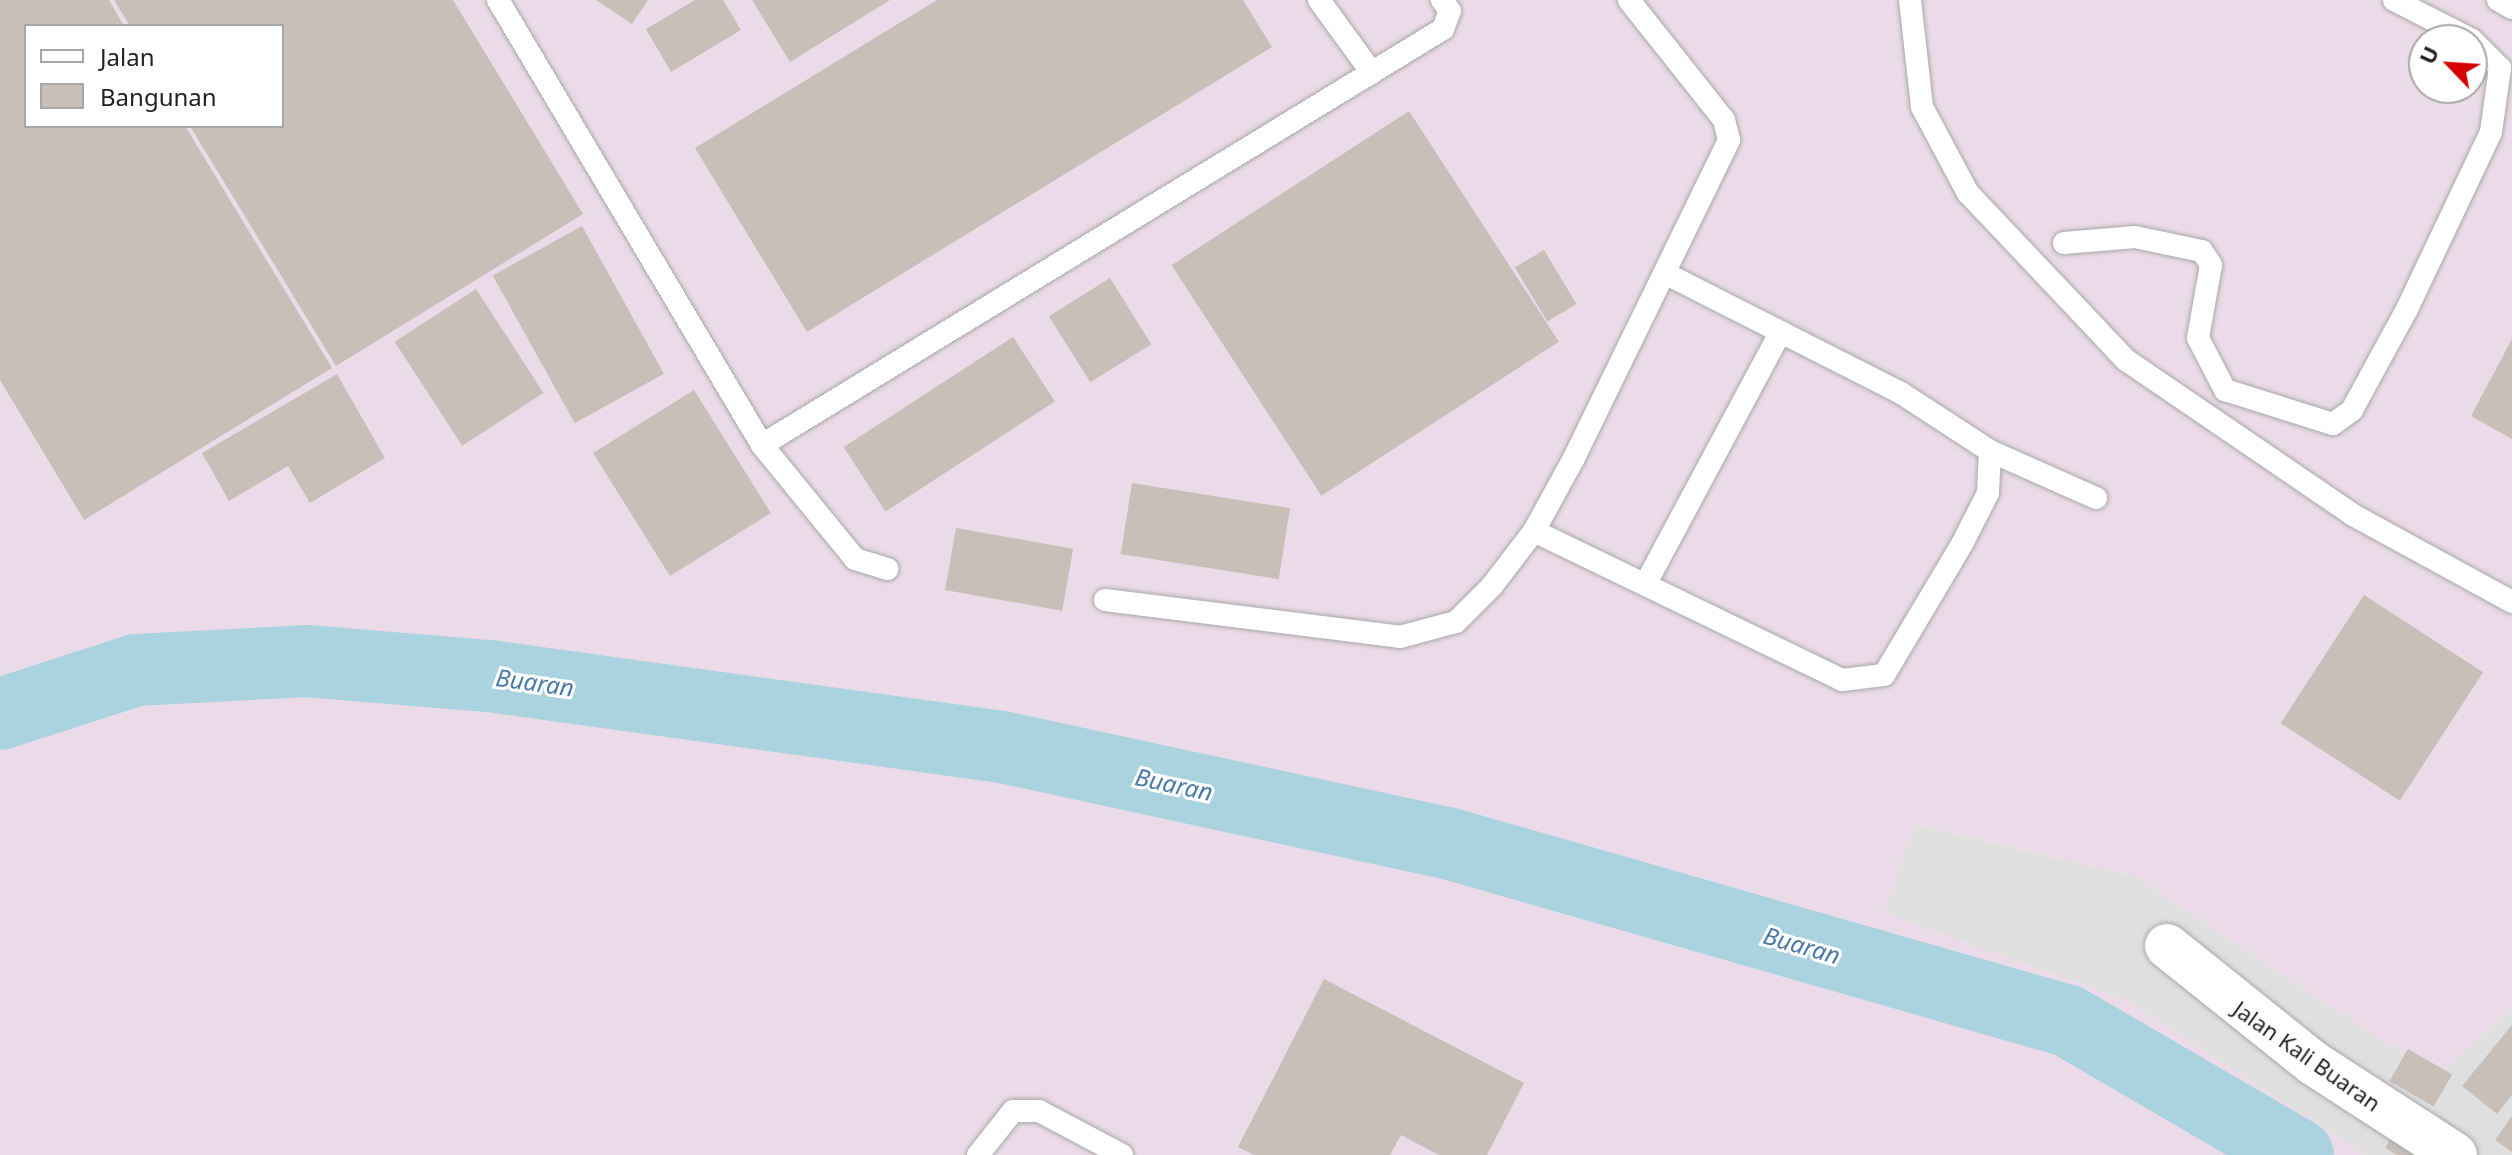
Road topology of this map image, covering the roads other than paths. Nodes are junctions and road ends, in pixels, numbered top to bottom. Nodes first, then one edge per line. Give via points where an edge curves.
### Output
1 (498, 0) edge
2 (1319, 0) edge
3 (1442, 0) edge
4 (1629, 0) edge
5 (1910, 0) edge
6 (2394, 0) edge
7 (2498, 0) edge
8 (2512, 8) edge
9 (2441, 24) edge
10 (2488, 56) edge
11 (1372, 73) junction
12 (2064, 243) dead end
13 (1666, 274) junction
14 (1780, 333) junction
15 (762, 445) junction
16 (1990, 451) junction
17 (2096, 498) dead end
18 (1534, 531) junction
19 (888, 569) dead end
20 (1646, 583) junction
21 (1105, 600) dead end
22 (2512, 602) edge
23 (2167, 946) dead end
24 (978, 1155) edge
25 (1122, 1155) edge
26 (2455, 1155) edge

1 - 15 lane
2 - 11 lane
3 - 11 lane via 1450,11 1443,29
4 - 13 lane via 1724,120 1729,140
5 - 22 lane via 1922,107 1968,193 2126,360 2353,515
6 - 9 lane
7 - 8 lane
10 - 12 lane via 2500,68 2491,132 2400,322 2352,410 2333,424 2225,390 2198,338 2211,265 2202,251 2135,237
11 - 15 lane
13 - 14 lane
13 - 18 lane
14 - 16 lane via 1963,428
14 - 20 lane
15 - 19 lane via 855,559
16 - 17 lane
16 - 20 lane via 1988,493 1920,623 1884,675 1842,680
18 - 20 lane
18 - 21 lane via 1456,622 1400,637
23 - 26 street, Jalan Kali Buaran via 2313,1063
24 - 25 lane via 1013,1111 1039,1111

